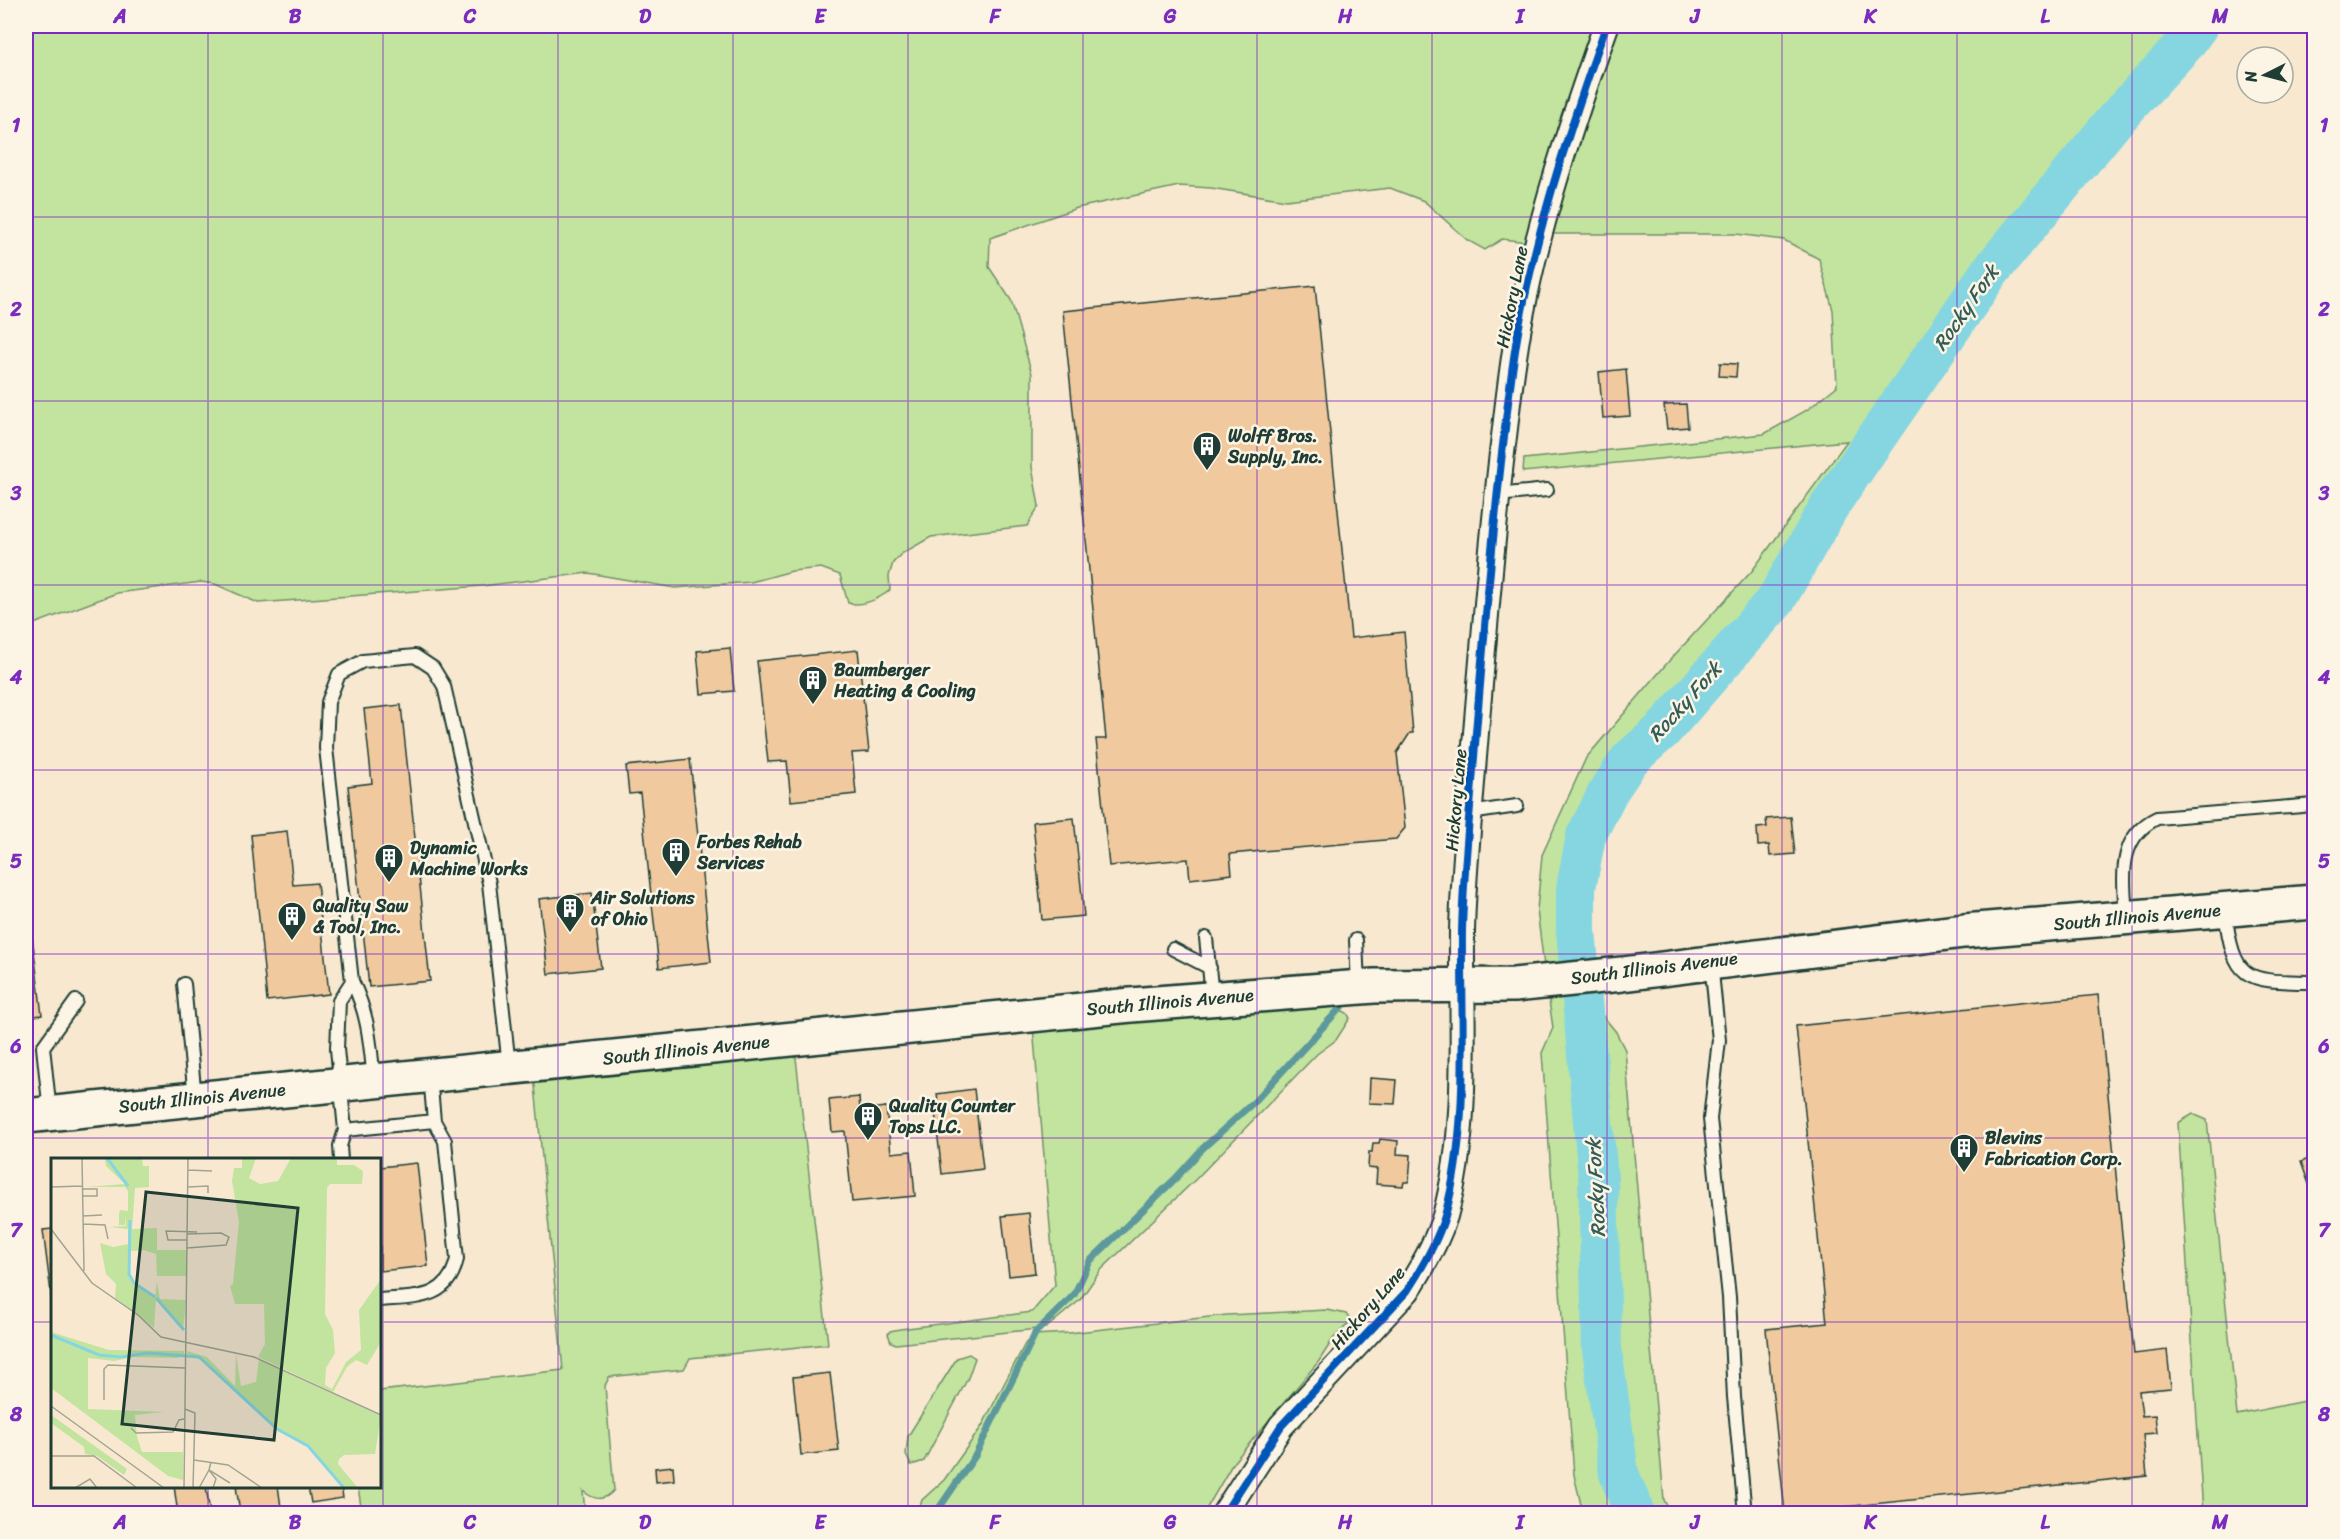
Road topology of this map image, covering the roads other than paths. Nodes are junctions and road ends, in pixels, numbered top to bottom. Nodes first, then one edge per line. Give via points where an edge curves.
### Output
1 (1606, 26) edge
2 (1548, 490) dead end
3 (1497, 495) junction
4 (2314, 805) edge
5 (1517, 806) dead end
6 (1470, 813) junction
7 (2314, 903) edge
8 (2225, 910) junction
9 (2126, 918) junction
10 (1206, 938) dead end
11 (1356, 940) dead end
12 (1173, 949) dead end
13 (1711, 962) junction
14 (352, 981) junction
15 (2314, 982) edge
16 (1211, 983) junction
17 (184, 984) dead end
18 (1463, 985) junction
19 (1358, 987) junction
20 (76, 1001) dead end
21 (509, 1068) junction
22 (430, 1076) junction
23 (374, 1081) junction
24 (341, 1085) junction
25 (195, 1099) junction
26 (38, 1115) edge
27 (434, 1121) junction
28 (345, 1130) junction
29 (341, 1158) edge
30 (381, 1300) edge
31 (1224, 1514) edge
32 (1745, 1514) edge

1 - 3 street, Hickory Lane via 1561,157 1528,281
2 - 3 lane
3 - 6 street, Hickory Lane
4 - 9 lane via 2157,818 2143,824 2132,837 2127,854
5 - 6 lane
6 - 18 street, Hickory Lane via 1462,932
7 - 8 main road, South Illinois Avenue
8 - 9 main road, South Illinois Avenue
8 - 15 lane via 2233,956 2247,973 2270,981
9 - 13 main road, South Illinois Avenue via 1964,931
10 - 16 lane
11 - 19 lane
12 - 16 lane
13 - 18 main road, South Illinois Avenue via 1525,984
13 - 32 lane via 1719,1040 1710,1119 1729,1297
14 - 21 lane via 326,748 328,702 339,674 363,662 415,656 433,668 444,686 489,883
14 - 23 lane via 367,1020
14 - 24 lane via 339,1001 337,1049
16 - 19 main road, South Illinois Avenue
16 - 21 main road, South Illinois Avenue
17 - 25 lane
18 - 19 main road, South Illinois Avenue
18 - 31 street, Hickory Lane via 1456,1156 1444,1218 1435,1241 1407,1291 1281,1426
20 - 26 lane via 43,1047
21 - 22 main road, South Illinois Avenue
22 - 23 main road, South Illinois Avenue
22 - 27 lane
23 - 24 main road, South Illinois Avenue
24 - 25 main road, South Illinois Avenue
24 - 28 lane
25 - 26 main road, South Illinois Avenue
27 - 28 lane
27 - 30 lane via 445,1141 455,1268 440,1289 428,1295
28 - 29 lane

